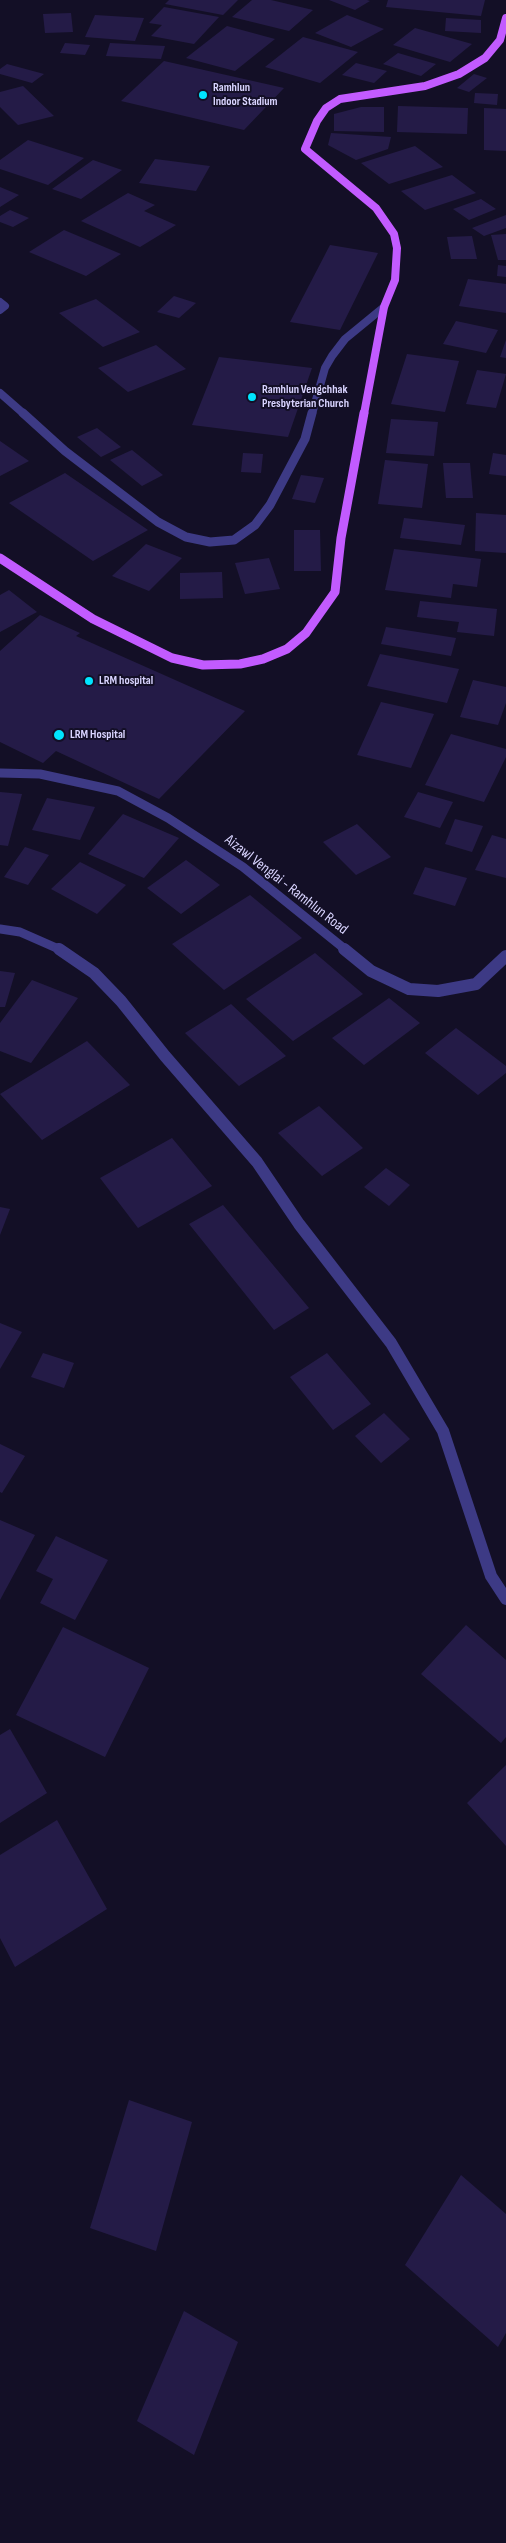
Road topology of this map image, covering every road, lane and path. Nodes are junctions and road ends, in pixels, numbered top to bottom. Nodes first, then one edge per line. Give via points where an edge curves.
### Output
1 (506, 18) edge
2 (0, 302) edge
3 (384, 307) junction
4 (0, 310) edge
5 (0, 393) edge
6 (0, 558) edge
7 (0, 773) edge
8 (0, 929) edge
9 (506, 956) edge
10 (506, 1599) edge

1 - 3 main road via 500,40 486,58 459,74 425,86 340,99 326,108 317,121 305,150 376,208 394,234 395,280
2 - 4 street via 5,306
3 - 5 street via 345,339 332,356 325,368 305,439 270,505 255,525 234,540 210,542 186,537 158,522 65,451
3 - 6 main road via 341,538 335,592 306,633 287,649 240,664 203,664 172,658 93,619
7 - 9 street, Aizawl Venglai - Ramhlun Road via 40,774 118,791 168,818 243,867 371,971 409,989 438,991 476,984
8 - 10 street via 20,932 63,951 94,973 122,1001 257,1162 299,1224 391,1344 443,1431 491,1576

